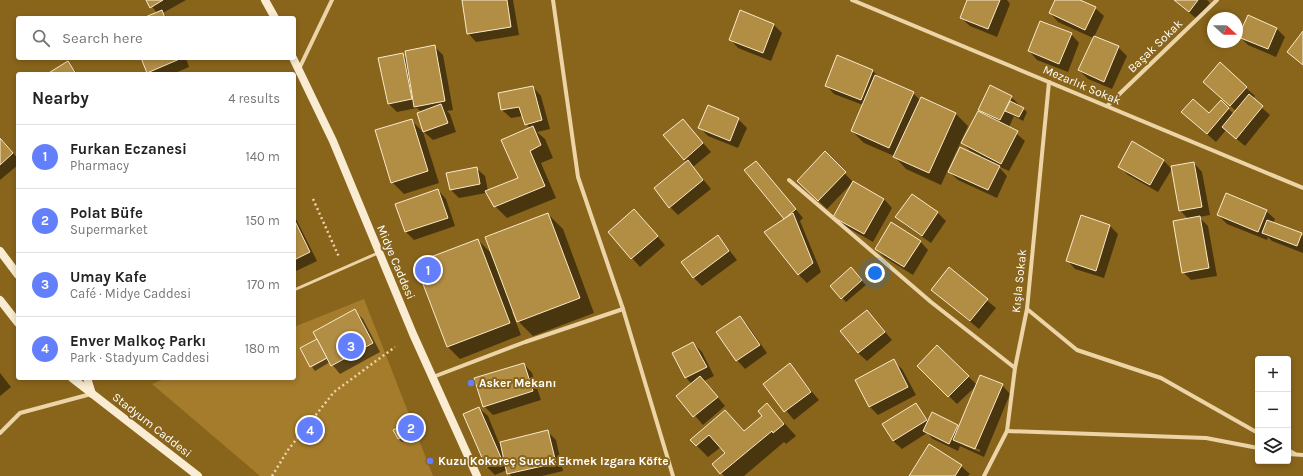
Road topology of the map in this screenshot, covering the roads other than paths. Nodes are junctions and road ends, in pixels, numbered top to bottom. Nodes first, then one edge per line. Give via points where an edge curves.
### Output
1 (265, 0) edge
2 (332, 0) edge
3 (553, 0) edge
4 (852, 0) edge
5 (1217, 0) edge
6 (274, 16) edge
7 (295, 60) edge
8 (299, 70) junction
9 (1049, 82) junction
10 (1107, 106) junction
11 (788, 180) dead end
12 (1303, 188) edge
13 (0, 251) edge
14 (379, 253) junction
15 (16, 272) edge
16 (296, 289) edge
17 (0, 300) edge
18 (623, 309) junction
19 (1027, 309) junction
20 (16, 320) edge
21 (1014, 368) junction
22 (433, 377) junction
23 (74, 380) edge
24 (88, 380) edge
25 (92, 394) junction
26 (1007, 431) junction
27 (1255, 431) edge
28 (0, 433) edge
29 (1255, 447) edge
30 (1291, 451) edge
31 (1291, 454) edge
32 (1301, 456) edge
33 (198, 476) edge
34 (477, 476) edge
35 (673, 476) edge
36 (984, 476) edge

1 - 6 main road
2 - 8 street
3 - 18 street via 578,177
4 - 9 street, Mezarlık Sokak
5 - 10 street, Başak Sokak
7 - 8 main road, Midye Caddesi
8 - 14 main road, Midye Caddesi
9 - 10 street, Mezarlık Sokak
9 - 19 street, Kışla Sokak
10 - 12 street, Mezarlık Sokak
11 - 21 street via 931,302
13 - 15 main road
14 - 16 lane
14 - 22 main road, Midye Caddesi
17 - 20 main road
18 - 22 street
18 - 35 street
19 - 21 street, Kışla Sokak
19 - 27 street via 1077,350 1161,378
21 - 26 street, Kışla Sokak
22 - 34 main road, Midye Caddesi
23 - 25 main road, Stadyum Caddesi
24 - 25 main road
25 - 28 street via 20,413
25 - 33 main road, Stadyum Caddesi
26 - 29 street via 1206,438
26 - 36 street, Kışla Sokak
30 - 32 street
31 - 32 street

